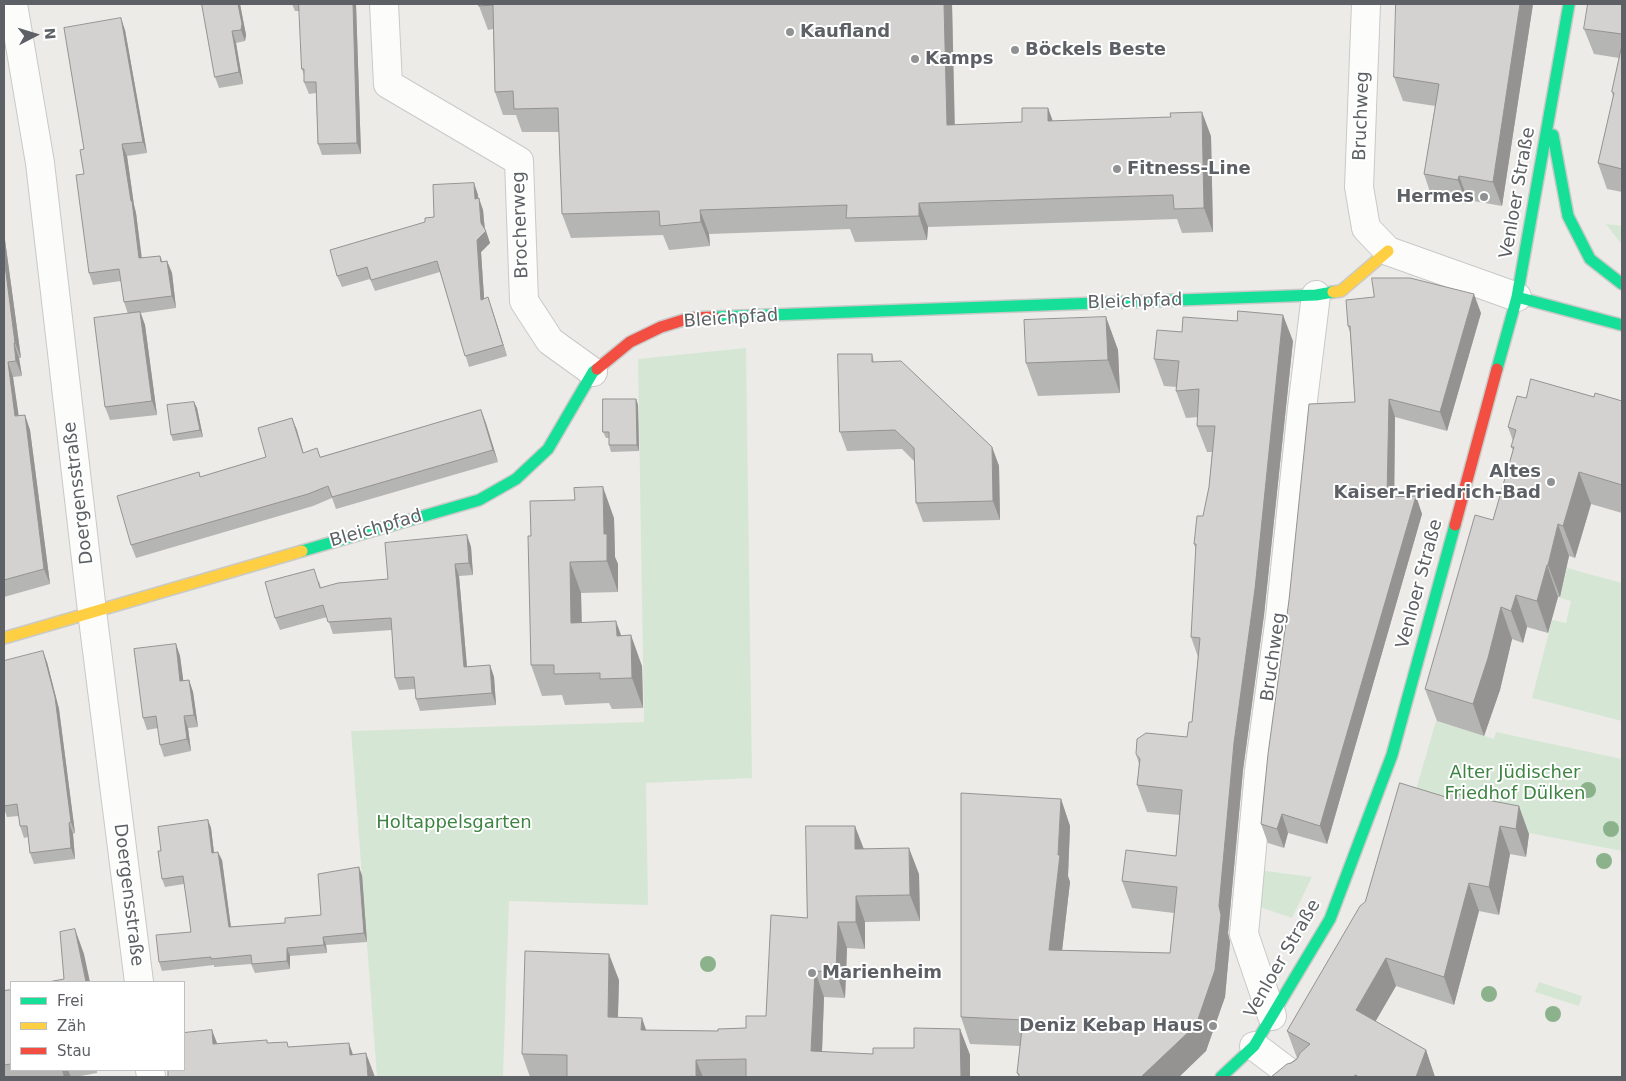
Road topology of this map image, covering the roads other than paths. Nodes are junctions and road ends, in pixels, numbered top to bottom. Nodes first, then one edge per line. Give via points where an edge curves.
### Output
1 (13, 4) edge
2 (384, 4) edge
3 (1366, 4) edge
4 (1569, 4) edge
5 (1550, 119) junction
6 (1388, 251) junction
7 (1622, 284) edge
8 (1316, 295) junction
9 (1517, 297) junction
10 (1622, 326) edge
11 (593, 372) junction
12 (92, 611) junction
13 (4, 638) edge
14 (139, 981) edge
15 (1272, 1016) junction
16 (1254, 1046) junction
17 (1221, 1077) edge
18 (1295, 1077) edge

1 - 12 street, Doergensstraße via 40,163
2 - 11 street, Brocherweg via 388,84 519,161 524,300 550,341
3 - 6 street, Bruchweg via 1359,187 1366,228
4 - 5 street, Venloer Straße
5 - 7 street via 1568,216 1590,259
5 - 9 street, Venloer Straße
6 - 8 street, Bleichpfad via 1341,291
6 - 9 street
8 - 11 street, Bleichpfad via 690,318 630,342
8 - 15 street, Bruchweg via 1280,617 1259,771 1244,934
9 - 10 street
9 - 15 street, Venloer Straße via 1392,755 1330,919
11 - 12 street, Bleichpfad via 548,449 516,479 479,500
12 - 13 street, Bleichpfad
12 - 14 street, Doergensstraße
15 - 16 street, Venloer Straße
16 - 17 street, Venloer Straße
16 - 18 street

